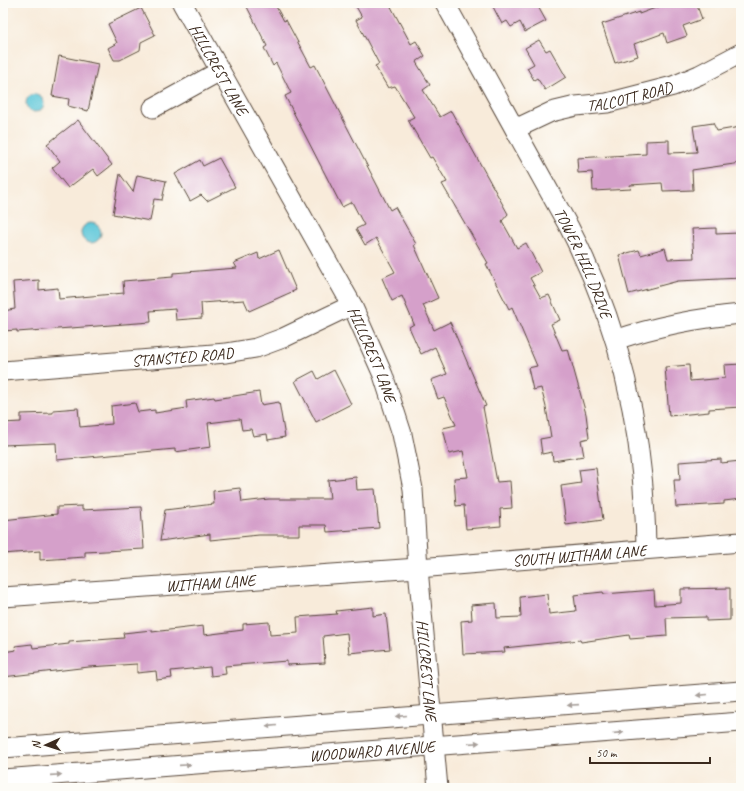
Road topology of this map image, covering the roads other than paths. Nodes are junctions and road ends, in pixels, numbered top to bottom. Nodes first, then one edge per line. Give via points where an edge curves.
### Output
1 (182, 3) edge
2 (445, 3) edge
3 (741, 53) edge
4 (220, 71) junction
5 (153, 108) dead end
6 (515, 129) junction
7 (352, 305) junction
8 (741, 314) edge
9 (615, 340) junction
10 (3, 371) edge
11 (741, 542) edge
12 (646, 549) junction
13 (418, 568) junction
14 (3, 597) edge
15 (741, 691) edge
16 (433, 714) junction
17 (741, 722) edge
18 (435, 746) junction
19 (3, 748) edge
20 (3, 779) edge
21 (438, 788) edge

1 - 4 street, HILLCREST LANE
2 - 6 street, TOWER HILL DRIVE
3 - 6 street, TALCOTT ROAD via 674,86 607,103 551,112
4 - 5 street
4 - 7 street, HILLCREST LANE
6 - 9 street, TOWER HILL DRIVE via 583,254
7 - 10 street, STANSTED ROAD via 306,328 256,348 226,353
7 - 13 street, HILLCREST LANE via 383,375 402,434 413,489
8 - 9 street via 684,320
9 - 12 street, TOWER HILL DRIVE via 628,386 642,463
11 - 12 street, SOUTH WITHAM LANE
12 - 13 street, SOUTH WITHAM LANE
13 - 14 street, WITHAM LANE
13 - 16 street, HILLCREST LANE
15 -> 16 street, WOODWARD AVENUE via 609,703
16 - 18 street, HILLCREST LANE
16 -> 19 street, WOODWARD AVENUE
18 -> 17 street, WOODWARD AVENUE
20 -> 18 street, WOODWARD AVENUE
18 - 21 street, HILLCREST LANE

